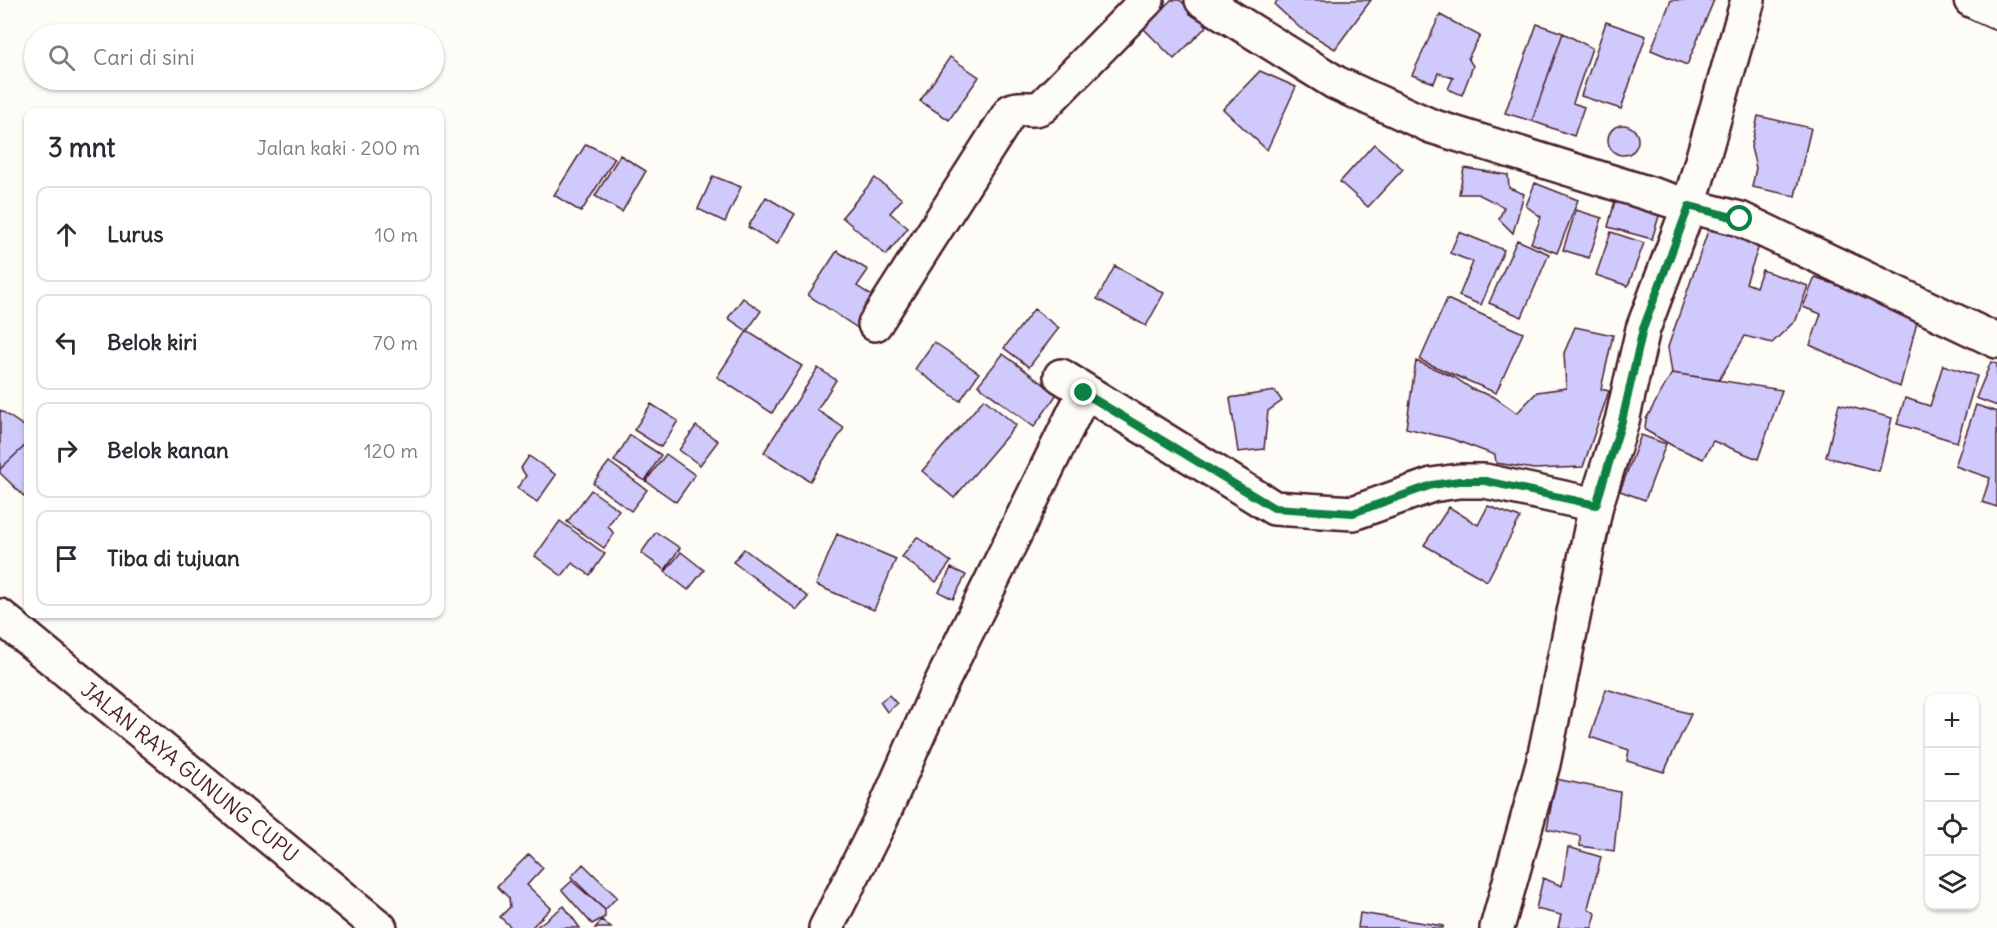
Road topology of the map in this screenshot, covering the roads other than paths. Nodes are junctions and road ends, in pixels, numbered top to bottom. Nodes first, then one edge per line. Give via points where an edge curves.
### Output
1 (1147, 0) edge
2 (1202, 0) edge
3 (1748, 0) edge
4 (1971, 0) edge
5 (1997, 12) edge
6 (1689, 206) junction
7 (875, 324) dead end
8 (1997, 341) edge
9 (1596, 505) junction
10 (0, 616) edge
11 (380, 928) edge
12 (826, 928) edge
13 (1497, 928) edge

1 - 7 main road via 1043,106 1037,110 1011,111
2 - 6 main road via 1336,83 1431,126
3 - 6 main road
4 - 5 main road
6 - 8 main road via 1740,219
6 - 9 main road via 1643,329 1622,421
9 - 12 main road via 1485,481 1459,481 1432,485 1353,513 1274,508 1073,385 880,821
9 - 13 main road via 1543,765
10 - 11 main road, JALAN RAYA GUNUNG CUPU

